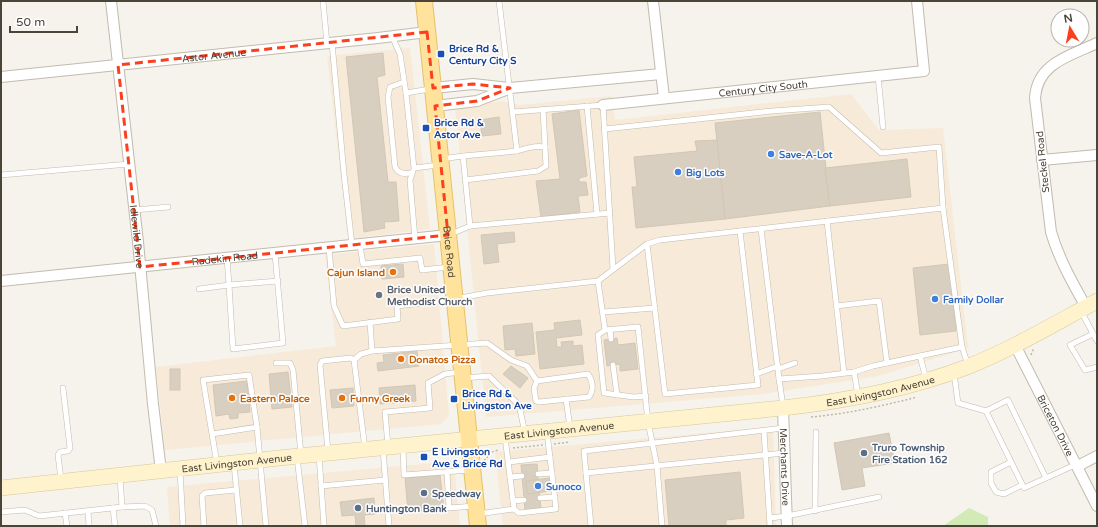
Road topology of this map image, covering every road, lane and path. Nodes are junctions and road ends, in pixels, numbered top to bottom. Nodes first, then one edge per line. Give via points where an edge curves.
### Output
1 (111, 1) edge
2 (323, 1) edge
3 (424, 1) edge
4 (499, 1) edge
5 (653, 1) edge
6 (917, 1) edge
7 (427, 32) junction
8 (393, 36) junction
9 (329, 43) junction
10 (1097, 43) edge
11 (118, 65) junction
12 (661, 74) junction
13 (878, 76) junction
14 (1, 77) edge
15 (404, 82) junction
16 (433, 88) junction
17 (510, 88) junction
18 (406, 93) junction
19 (664, 98) junction
20 (603, 105) junction
21 (435, 106) junction
22 (587, 106) junction
23 (543, 109) junction
24 (512, 112) junction
25 (884, 127) dead end
26 (604, 129) junction
27 (545, 147) junction
28 (517, 151) junction
29 (1097, 155) edge
30 (463, 156) junction
31 (1042, 160) junction
32 (441, 162) junction
33 (129, 164) junction
34 (413, 170) junction
35 (1, 175) edge
36 (466, 180) junction
37 (168, 207) dead end
38 (943, 208) junction
39 (134, 210) junction
40 (610, 213) junction
41 (597, 214) junction
42 (827, 221) junction
43 (470, 226) junction
44 (761, 229) junction
45 (740, 231) junction
46 (448, 235) junction
47 (415, 239) junction
48 (647, 244) junction
49 (356, 245) junction
50 (329, 248) junction
51 (275, 254) junction
52 (227, 258) junction
53 (140, 267) junction
54 (452, 267) junction
55 (613, 269) junction
56 (1, 281) edge
57 (278, 281) junction
58 (598, 281) junction
59 (229, 285) junction
60 (199, 289) dead end
61 (455, 299) junction
62 (836, 306) junction
63 (1088, 306) edge
64 (655, 308) junction
65 (603, 312) junction
66 (370, 322) junction
67 (608, 330) junction
68 (1093, 334) junction
69 (611, 339) dead end
70 (1097, 341) edge
71 (460, 345) junction
72 (1015, 345) junction
73 (962, 347) junction
74 (372, 351) junction
75 (920, 356) junction
76 (354, 360) junction
77 (276, 363) dead end
78 (795, 363) dead end
79 (887, 363) junction
80 (614, 365) dead end
81 (778, 368) junction
82 (1097, 368) edge
83 (961, 369) junction
84 (854, 372) junction
85 (844, 373) junction
86 (756, 374) junction
87 (463, 375) junction
88 (779, 379) junction
89 (537, 381) junction
90 (927, 381) junction
91 (63, 388) dead end
92 (617, 394) junction
93 (646, 396) junction
94 (859, 398) junction
95 (566, 399) junction
96 (783, 408) junction
97 (986, 411) junction
98 (648, 422) junction
99 (257, 427) junction
100 (784, 428) junction
101 (570, 429) junction
102 (764, 430) junction
103 (547, 432) junction
104 (816, 432) dead end
105 (212, 434) junction
106 (525, 434) junction
107 (505, 436) junction
108 (470, 439) junction
109 (651, 442) junction
110 (391, 447) junction
111 (365, 450) junction
112 (784, 453) junction
113 (324, 454) junction
114 (765, 455) junction
115 (299, 456) junction
116 (1097, 456) edge
117 (550, 457) junction
118 (259, 460) junction
119 (508, 462) junction
120 (1011, 462) junction
121 (234, 463) junction
122 (217, 465) junction
123 (1077, 465) junction
124 (657, 466) junction
125 (180, 469) junction
126 (473, 469) junction
127 (160, 471) junction
128 (447, 472) junction
129 (552, 473) junction
130 (586, 473) junction
131 (538, 474) dead end
132 (120, 476) junction
133 (522, 476) dead end
134 (510, 478) junction
135 (1046, 478) junction
136 (385, 480) junction
137 (61, 481) junction
138 (1022, 485) junction
139 (322, 486) junction
140 (1, 488) edge
141 (236, 490) junction
142 (555, 497) junction
143 (879, 497) dead end
144 (540, 498) dead end
145 (524, 500) dead end
146 (513, 501) junction
147 (1097, 506) edge
148 (122, 507) junction
149 (113, 508) junction
150 (514, 509) junction
151 (88, 511) junction
152 (815, 511) junction
153 (1, 512) edge
154 (65, 514) junction
155 (477, 515) edge
156 (770, 518) junction
157 (787, 521) edge
158 (66, 526) edge
159 (89, 526) edge
160 (115, 526) edge
161 (156, 526) edge
162 (183, 526) edge
163 (204, 526) edge
164 (240, 526) edge
165 (266, 526) edge
166 (305, 526) edge
167 (324, 526) edge
168 (389, 526) edge
169 (591, 526) edge
170 (662, 526) edge
171 (770, 526) edge

1 - 11 street, Idlewild Drive
2 - 9 lane
3 - 7 main road, Brice Road
4 - 17 lane
5 - 12 street
6 - 13 street, Century City South via 924,71
7 - 8 street, Astor Avenue
7 - 16 main road, Brice Road
8 - 9 street, Astor Avenue
8 - 15 lane via 400,54
9 - 11 street, Astor Avenue
9 - 49 lane via 343,168
10 - 31 street, Steckel Road via 1058,61 1041,76 1035,98
11 - 14 street, Astor Avenue
11 - 33 street, Idlewild Drive
12 - 17 street
12 - 19 street
13 - 19 street, Century City South
13 - 25 lane
15 - 18 lane
15 - 34 lane via 390,87 388,91 396,166 398,172 403,174
16 - 17 street via 473,84
16 - 18 lane
16 - 21 main road, Brice Road
17 - 21 street via 477,101
17 - 24 lane
18 - 34 lane
19 - 20 street, Century City South
20 - 22 lane
20 - 26 lane
21 - 32 main road, Brice Road
22 - 23 lane
22 - 41 lane
23 - 24 lane
23 - 27 lane
24 - 28 lane
26 - 38 lane via 829,107 881,153 939,148
26 - 40 lane
27 - 28 lane
27 - 36 lane via 546,166 538,172
28 - 30 lane
29 - 31 street
30 - 32 lane
30 - 36 lane
31 - 63 street, Steckel Road via 1051,232 1059,255
32 - 34 lane
32 - 46 main road, Brice Road
33 - 35 lane
33 - 39 street, Idlewild Drive
34 - 47 lane via 410,180
36 - 43 lane
37 - 39 lane
38 - 42 lane
38 - 73 lane
39 - 53 street, Idlewild Drive
40 - 41 lane
40 - 55 lane
41 - 43 lane
42 - 44 lane
42 - 62 lane
43 - 46 lane
44 - 45 lane
44 - 81 lane
45 - 48 lane via 660,240
45 - 86 lane
46 - 47 street, Radekin Road
46 - 54 main road, Brice Road
47 - 49 street, Radekin Road
48 - 55 lane
48 - 64 lane
49 - 50 street, Radekin Road
49 - 54 lane via 363,264 420,258 422,270
50 - 51 street, Radekin Road
50 - 66 lane via 334,306 343,326
51 - 52 street, Radekin Road
51 - 57 lane
52 - 53 street, Radekin Road
52 - 59 lane
53 - 56 street, Radekin Road
53 - 127 street, Idlewild Drive
54 - 61 main road, Brice Road
55 - 58 lane
57 - 59 lane
57 - 59 lane via 283,344 233,349
58 - 61 lane
58 - 65 lane
59 - 60 lane
61 - 66 lane via 397,306 398,319
61 - 71 main road, Brice Road
62 - 79 lane via 879,301
62 - 85 lane
63 - 68 lane
63 - 72 main road, East Livingston Avenue
64 - 65 lane
64 - 86 lane via 665,394 758,385
65 - 67 lane
66 - 74 lane
67 - 69 lane
67 - 92 lane via 598,335 604,392
67 - 93 lane via 638,327
68 - 70 lane
68 - 82 lane via 1070,346 1084,370
71 - 74 lane
71 - 87 main road, Brice Road
71 - 89 lane via 487,343 511,360 527,366
72 - 83 main road, East Livingston Avenue
72 - 123 street, Briceton Drive
73 - 75 lane
73 - 83 lane
74 - 76 lane via 361,354
75 - 79 lane
75 - 90 lane
76 - 111 lane
76 - 113 lane via 351,358 322,361 320,365
77 - 115 lane via 290,363 293,370
78 - 81 lane
79 - 84 lane
80 - 92 lane
81 - 86 lane
81 - 88 lane
83 - 90 main road, East Livingston Avenue
83 - 97 lane via 958,403
84 - 85 lane
84 - 94 lane
85 - 88 lane
87 - 106 lane via 489,376 520,405
87 - 108 main road, Brice Road
87 - 110 lane via 445,374 428,382 430,408 385,412
88 - 96 lane
89 - 95 lane via 534,388 536,401
89 - 95 lane via 588,374 592,379 589,397
90 - 94 main road, East Livingston Avenue
91 - 137 lane via 70,448 58,455
92 - 93 lane
93 - 98 lane
94 - 96 main road, East Livingston Avenue
95 - 101 lane
96 - 98 main road, East Livingston Avenue
96 - 100 street, Merchants Drive
97 - 120 lane
97 - 135 lane via 1008,400
98 - 101 main road, East Livingston Avenue
98 - 109 lane
99 - 105 lane
99 - 105 lane via 249,375 203,380
99 - 118 lane
100 - 102 lane
100 - 112 street, Merchants Drive
101 - 103 main road, East Livingston Avenue
102 - 109 lane
102 - 114 lane
103 - 106 main road, East Livingston Avenue
103 - 117 lane
104 - 152 lane
105 - 122 lane
106 - 107 main road, East Livingston Avenue
107 - 108 main road, East Livingston Avenue
107 - 119 lane
108 - 110 main road, East Livingston Avenue
108 - 126 main road, Brice Road
109 - 124 lane
109 - 130 lane via 584,450
110 - 111 main road, East Livingston Avenue
110 - 128 lane via 404,475
110 - 136 lane
111 - 113 main road, East Livingston Avenue
112 - 114 lane
112 - 157 street, Merchants Drive
113 - 115 main road, East Livingston Avenue
113 - 139 lane
114 - 124 lane
114 - 156 lane
115 - 118 main road, East Livingston Avenue
115 - 166 lane
116 - 123 street
117 - 119 lane
117 - 129 lane
118 - 121 main road, East Livingston Avenue
118 - 165 lane
119 - 134 lane
120 - 138 lane
120 - 138 lane via 991,472 991,483 996,492 1004,494
121 - 122 main road, East Livingston Avenue
121 - 141 lane
122 - 125 main road, East Livingston Avenue
123 - 135 lane
123 - 147 street, Briceton Drive
124 - 130 lane
124 - 170 lane
125 - 127 main road, East Livingston Avenue
125 - 162 lane
126 - 128 lane
126 - 155 main road, Brice Road
127 - 132 main road, East Livingston Avenue
128 - 155 lane via 449,508
129 - 131 lane
129 - 142 lane
130 - 169 lane
132 - 137 main road, East Livingston Avenue
132 - 148 lane
133 - 134 lane
134 - 146 lane
135 - 138 lane via 1024,488
136 - 139 lane
136 - 168 lane
137 - 140 main road, East Livingston Avenue
139 - 167 lane
141 - 163 lane via 205,493 202,496
141 - 164 lane
142 - 144 lane
142 - 150 lane via 556,509 519,513
143 - 152 lane
145 - 146 lane
146 - 150 lane
148 - 149 lane
148 - 161 lane via 145,506 152,510
149 - 151 lane
149 - 160 lane
150 - 155 lane
151 - 154 lane
151 - 159 lane
152 - 157 lane
153 - 154 lane via 25,510 39,516
154 - 158 lane
156 - 157 lane
156 - 171 lane

